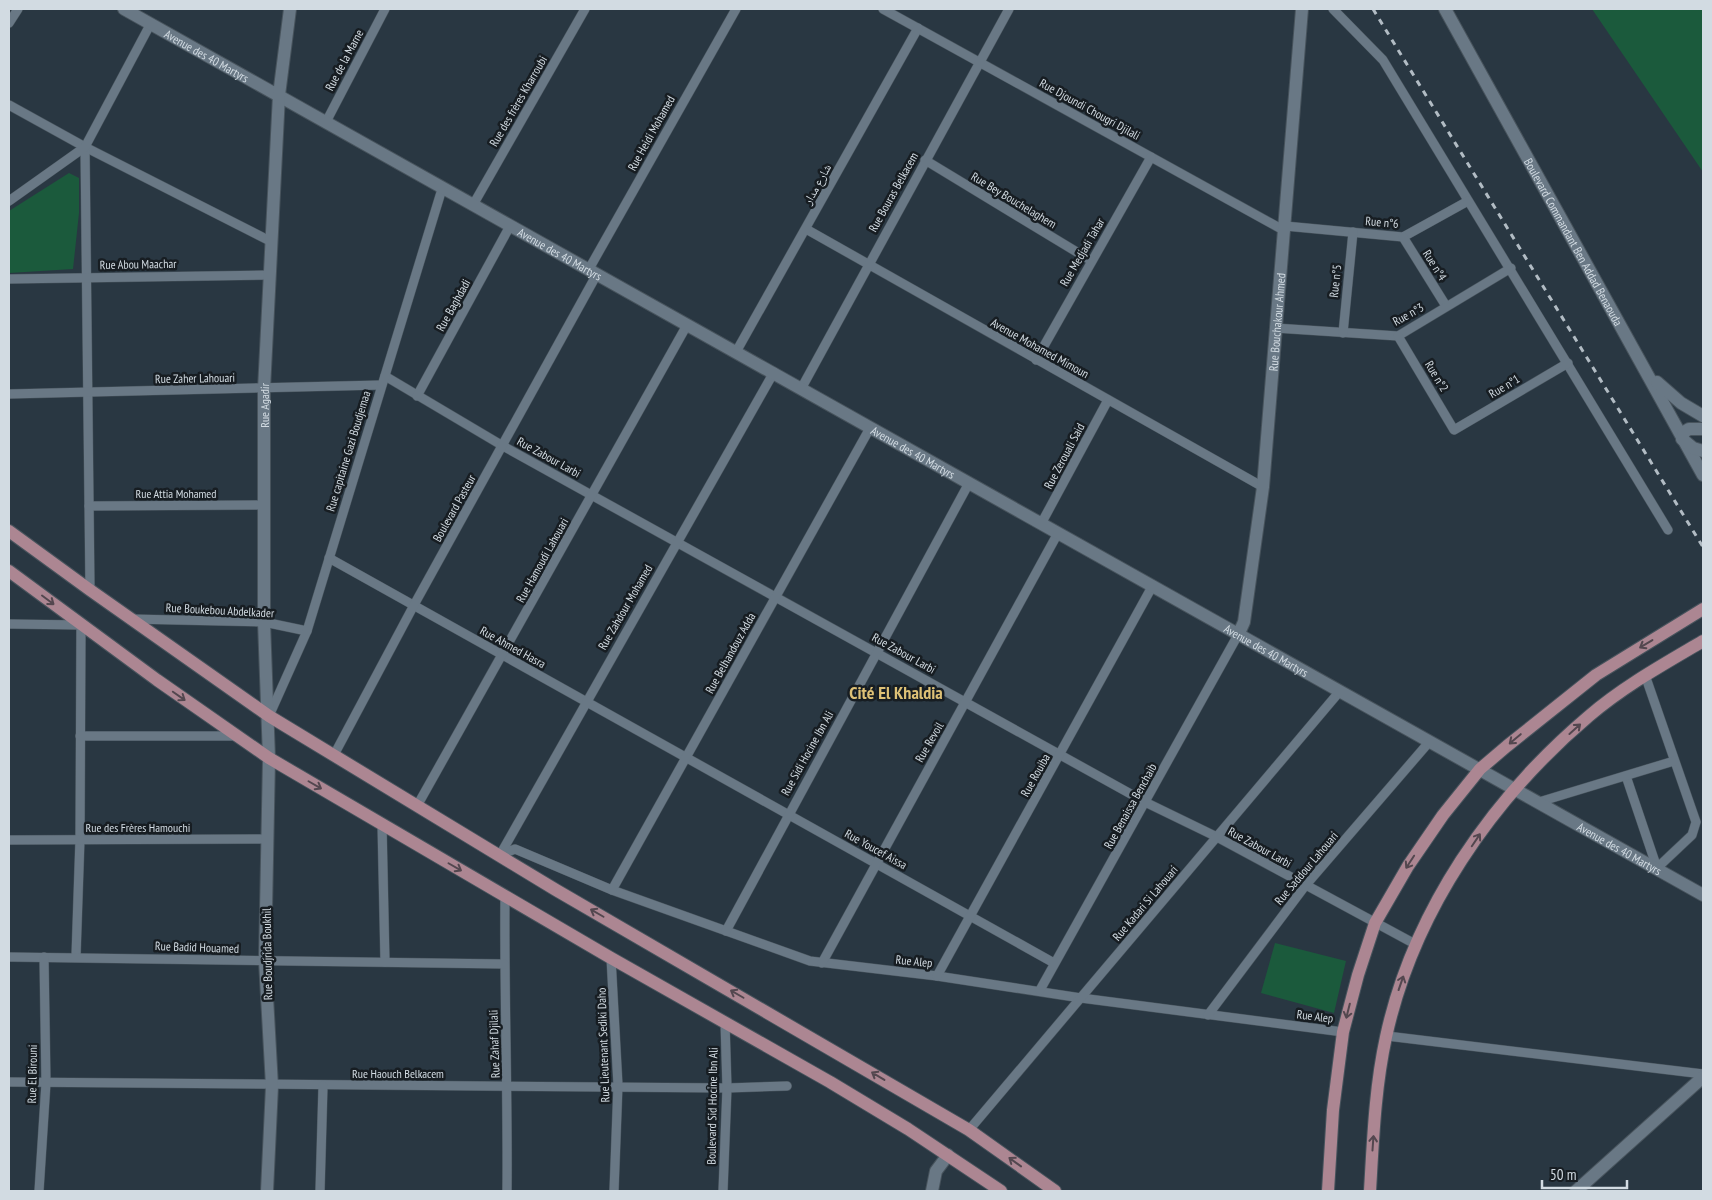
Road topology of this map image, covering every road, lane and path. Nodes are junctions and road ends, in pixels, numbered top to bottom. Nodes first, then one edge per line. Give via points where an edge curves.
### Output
1 (18, 9) edge
2 (124, 9) edge
3 (290, 9) edge
4 (385, 9) edge
5 (585, 9) edge
6 (736, 9) edge
7 (884, 9) edge
8 (1009, 9) edge
9 (1302, 9) edge
10 (1334, 9) edge
11 (1445, 9) edge
12 (9, 23) edge
13 (151, 23) junction
14 (918, 28) junction
15 (979, 62) junction
16 (278, 96) junction
17 (9, 105) edge
18 (326, 122) junction
19 (85, 147) junction
20 (1151, 157) junction
21 (925, 160) junction
22 (442, 189) junction
23 (9, 201) edge
24 (1468, 201) junction
25 (473, 205) junction
26 (510, 226) junction
27 (1285, 228) junction
28 (806, 229) junction
29 (1353, 232) junction
30 (1402, 237) junction
31 (270, 241) junction
32 (1090, 260) junction
33 (867, 265) junction
34 (1511, 268) junction
35 (593, 272) junction
36 (268, 274) junction
37 (86, 277) junction
38 (9, 279) edge
39 (1446, 306) junction
40 (686, 325) junction
41 (1275, 328) junction
42 (1343, 333) junction
43 (1398, 336) junction
44 (736, 352) junction
45 (1036, 360) junction
46 (1568, 363) junction
47 (774, 372) junction
48 (1648, 372) junction
49 (385, 376) junction
50 (381, 385) junction
51 (264, 389) junction
52 (802, 389) junction
53 (88, 393) junction
54 (9, 394) edge
55 (417, 396) junction
56 (1108, 400) junction
57 (1703, 416) edge
58 (870, 428) junction
59 (1703, 429) edge
60 (1454, 430) joint
61 (1682, 439) junction
62 (503, 446) junction
63 (1703, 451) edge
64 (1703, 475) edge
65 (969, 483) junction
66 (1262, 487) junction
67 (592, 495) junction
68 (264, 505) junction
69 (89, 506) junction
70 (1041, 524) junction
71 (1668, 530) dead end
72 (9, 531) edge
73 (1058, 533) junction
74 (676, 541) junction
75 (329, 558) junction
76 (9, 571) edge
77 (1153, 585) junction
78 (90, 590) junction
79 (776, 596) junction
80 (414, 605) junction
81 (1703, 609) edge
82 (130, 618) junction
83 (264, 622) junction
84 (9, 624) edge
85 (81, 625) junction
86 (307, 630) junction
87 (1239, 633) junction
88 (1703, 641) edge
89 (878, 652) junction
90 (503, 655) junction
91 (1645, 675) junction
92 (1340, 691) junction
93 (585, 702) junction
94 (966, 702) junction
95 (269, 716) junction
96 (80, 736) junction
97 (238, 736) junction
98 (1430, 741) junction
99 (1061, 754) junction
100 (334, 755) junction
101 (686, 756) junction
102 (269, 758) junction
103 (1674, 761) junction
104 (1480, 769) junction
105 (1626, 776) junction
106 (1516, 789) junction
107 (1147, 802) junction
108 (1539, 802) junction
109 (418, 806) junction
110 (788, 814) junction
111 (382, 824) junction
112 (1216, 837) junction
113 (80, 839) junction
114 (267, 839) junction
115 (9, 840) edge
116 (500, 854) junction
117 (875, 863) junction
118 (1657, 868) junction
119 (1306, 886) junction
120 (612, 890) junction
121 (1703, 895) edge
122 (505, 896) junction
123 (970, 916) junction
124 (1376, 923) junction
125 (726, 931) junction
126 (1415, 944) junction
127 (44, 956) junction
128 (76, 956) junction
129 (9, 957) edge
130 (611, 958) junction
131 (265, 962) junction
132 (385, 962) junction
133 (822, 963) junction
134 (1054, 963) junction
135 (504, 964) junction
136 (937, 976) junction
137 (1040, 990) junction
138 (1081, 998) junction
139 (1208, 1015) junction
140 (725, 1022) junction
141 (1343, 1032) junction
142 (1386, 1036) junction
143 (1703, 1076) edge
144 (9, 1082) edge
145 (46, 1082) junction
146 (618, 1085) junction
147 (272, 1086) junction
148 (323, 1086) junction
149 (508, 1086) junction
150 (787, 1086) dead end
151 (727, 1088) junction
152 (969, 1130) junction
153 (948, 1155) junction
154 (39, 1191) edge
155 (267, 1191) edge
156 (320, 1191) edge
157 (507, 1191) edge
158 (614, 1191) edge
159 (723, 1191) edge
160 (932, 1191) edge
161 (1002, 1191) edge
162 (1055, 1191) edge
163 (1328, 1191) edge
164 (1370, 1191) edge
165 (1576, 1191) edge

1 - 12 street
2 - 13 main road, Avenue des 40 Martyrs
3 - 16 main road, Rue Agadir
4 - 18 street, Rue de la Marne
5 - 25 street, Rue des frères Kharroubi
6 - 35 street, Rue Heidi Mohamed
7 - 14 street, Rue Djoundi Chougri Djilali
8 - 15 street, Rue Bouras Belkacem
9 - 27 main road, Rue Bouchakour Ahmed
10 - 24 street via 1383,60
11 - 48 main road, Boulevard Commandant Ben Addad Benaouda
13 - 16 main road, Avenue des 40 Martyrs
13 - 19 street
14 - 15 street, Rue Djoundi Chougri Djilali
14 - 28 street, شارع مدار
15 - 20 street, Rue Djoundi Chougri Djilali
15 - 21 street, Rue Bouras Belkacem
16 - 18 main road, Avenue des 40 Martyrs
16 - 31 main road, Rue Agadir
17 - 19 street
18 - 22 main road, Avenue des 40 Martyrs
19 - 23 street
19 - 31 street
19 - 37 street
20 - 27 street, Rue Djoundi Chougri Djilali
20 - 32 street, Rue Medjadi Tahar
21 - 32 street, Rue Bey Bouchelaghem
21 - 33 street, Rue Bouras Belkacem
22 - 25 main road, Avenue des 40 Martyrs
22 - 49 street, Rue capitaine Gazi Boudjemaa
24 - 30 street, Rue n°6
24 - 34 street
25 - 26 main road, Avenue des 40 Martyrs
26 - 35 main road, Avenue des 40 Martyrs
26 - 55 street, Rue Baghdadi
27 - 29 street, Rue n°6
27 - 41 main road, Rue Bouchakour Ahmed
28 - 33 street, Avenue Mohamed Mimoun
28 - 44 street, شارع مدار
29 - 30 street, Rue n°6
29 - 42 street, Rue n°5
30 - 39 street, Rue n°4
31 - 36 main road, Rue Agadir
32 - 45 street, Rue Medjadi Tahar
33 - 45 street, Avenue Mohamed Mimoun
33 - 52 street, Rue Bouras Belkacem
34 - 39 street, Rue n°3
34 - 46 street
35 - 40 main road, Avenue des 40 Martyrs
35 - 62 street, Boulevard Pasteur
36 - 37 street, Rue Abou Maachar
36 - 51 main road, Rue Agadir
37 - 38 street, Rue Abou Maachar
37 - 53 street
39 - 43 street, Rue n°3
40 - 44 main road, Avenue des 40 Martyrs
40 - 67 street, Rue Hamoudi Lahouari
41 - 42 street, Rue n°3
41 - 66 main road, Rue Bouchakour Ahmed
42 - 43 street, Rue n°3
43 - 60 street, Rue n°2
44 - 47 main road, Avenue des 40 Martyrs
45 - 56 street, Avenue Mohamed Mimoun
46 - 60 street, Rue n°1
46 - 71 street
47 - 52 main road, Avenue des 40 Martyrs
47 - 74 street, Rue Zahdour Mohamed
48 - 57 main road via 1667,392
48 - 61 main road, Boulevard Commandant Ben Addad Benaouda
49 - 50 street, Rue capitaine Gazi Boudjemaa
49 - 55 street, Rue Zabour Larbi
50 - 51 street, Rue Zaher Lahouari
50 - 75 street, Rue capitaine Gazi Boudjemaa
51 - 53 street, Rue Zaher Lahouari
51 - 68 main road, Rue Agadir
52 - 58 main road, Avenue des 40 Martyrs
53 - 54 street, Rue Zaher Lahouari
53 - 69 street
55 - 62 street, Rue Zabour Larbi
56 - 66 street, Avenue Mohamed Mimoun
56 - 70 street, Rue Zerouali Said
58 - 65 main road, Avenue des 40 Martyrs
58 - 79 street, Rue Belhandouz Adda
59 - 61 main road via 1689,429
61 - 63 main road
61 - 64 main road, Boulevard Commandant Ben Addad Benaouda
62 - 67 street, Rue Zabour Larbi
62 - 80 street, Boulevard Pasteur
65 - 70 main road, Avenue des 40 Martyrs
65 - 89 street, Rue Sidi Hocine Ibn Ali
66 - 87 main road, Rue Bouchakour Ahmed via 1244,622
67 - 74 street, Rue Zabour Larbi
67 - 90 street, Rue Hamoudi Lahouari
68 - 69 street, Rue Attia Mohamed
68 - 83 main road, Rue Agadir
69 - 78 street
70 - 73 main road, Avenue des 40 Martyrs
72 - 78 main road
73 - 77 main road, Avenue des 40 Martyrs
73 - 94 street, Rue Revoil
74 - 79 street, Rue Zabour Larbi
74 - 93 street, Rue Zahdour Mohamed
75 - 80 street, Rue Ahmed Hasra
75 - 86 street, Rue capitaine Gazi Boudjemaa
76 -> 85 main road
77 - 87 main road, Avenue des 40 Martyrs
77 - 99 street, Rue Rouiba
78 - 82 main road
79 - 89 street, Rue Zabour Larbi
79 - 101 street, Rue Belhandouz Adda
80 - 90 street, Rue Ahmed Hasra
80 - 100 street, Boulevard Pasteur
81 -> 104 main road via 1596,675
82 - 83 street, Rue Boukebou Abdelkader
82 - 95 main road
83 - 86 street, Rue Boukebou Abdelkader
83 - 95 main road, Rue Agadir
84 - 85 street
85 - 96 street
85 -> 97 main road
86 - 95 street, Rue capitaine Gazi Boudjemaa
87 - 92 main road, Avenue des 40 Martyrs
87 - 107 street, Rue Benaissa Benchaib
88 - 91 main road
89 - 94 street, Rue Zabour Larbi
89 - 110 street, Rue Sidi Hocine Ibn Ali
90 - 93 street, Rue Ahmed Hasra
90 - 109 street, Rue Hamoudi Lahouari
91 - 103 street
106 -> 91 main road via 1589,716
92 - 98 main road, Avenue des 40 Martyrs
92 - 112 street, Rue Kadari Si Lahouari
93 - 101 street, Rue Ahmed Hasra
93 - 116 street, Rue Zahdour Mohamed
94 - 99 street, Rue Zabour Larbi
94 - 117 street, Rue Revoil
95 - 100 main road
95 - 102 main road, Rue Boudjrida Boukhil
96 - 97 street
96 - 113 street
97 - 102 main road
98 - 104 main road, Avenue des 40 Martyrs
98 - 119 street, Rue Saddour Lahouari
99 - 107 street, Rue Zabour Larbi
99 - 123 street, Rue Rouiba
100 - 109 main road
101 - 110 street, Rue Youcef Aissa
101 - 120 street, Rue Belhandouz Adda
102 -> 111 main road
102 - 114 main road, Rue Boudjrida Boukhil
103 - 105 street
103 - 118 street via 1696,822 1692,836
104 - 106 main road, Avenue des 40 Martyrs
104 -> 124 main road via 1423,844
105 - 108 street
105 - 118 street
106 - 108 main road, Avenue des 40 Martyrs
126 -> 106 main road via 1442,892 1483,830
107 - 112 street, Rue Zabour Larbi
107 - 134 street, Rue Benaissa Benchaib
108 - 118 main road, Avenue des 40 Martyrs
109 - 116 main road
110 - 117 street, Rue Youcef Aissa
110 - 125 street, Rue Sidi Hocine Ibn Ali
111 -> 122 main road
111 - 132 street
112 - 119 street, Rue Zabour Larbi
112 - 138 street, Rue Kadari Si Lahouari
113 - 114 street, Rue des Frères Hamouchi
113 - 115 street, Rue des Frères Hamouchi
113 - 128 street
114 - 131 main road, Rue Boudjrida Boukhil
116 - 120 street, Rue Alep via 515,849
152 -> 116 main road via 556,890
117 - 123 street, Rue Youcef Aissa
117 - 133 street, Rue Revoil
118 - 121 main road, Avenue des 40 Martyrs
119 - 124 street, Rue Zabour Larbi
119 - 139 street, Rue Saddour Lahouari
120 - 125 street, Rue Alep
122 - 130 main road
122 - 135 street, Rue Zahaf Djilali
123 - 134 street, Rue Youcef Aissa
123 - 136 street, Rue Rouiba
124 - 126 street, Rue Zabour Larbi
124 -> 141 main road
125 - 133 street, Rue Alep
142 -> 126 main road
127 - 128 street, Rue Badid Houamed
127 - 129 street, Rue Badid Houamed
127 - 145 street, Rue El Birouni
128 - 131 street, Rue Badid Houamed
130 - 140 main road
130 - 146 street, Rue Lieutenant Sediki Daho
131 - 132 street, Rue Badid Houamed
131 - 147 main road, Rue Boudjrida Boukhil
132 - 135 street, Rue Badid Houamed
133 - 136 street, Rue Alep
134 - 137 street, Rue Benaissa Benchaib
135 - 149 street, Rue Zahaf Djilali
136 - 137 street, Rue Alep
137 - 138 street, Rue Alep
138 - 139 street, Rue Alep
138 - 152 street, Rue Kadari Si Lahouari
139 - 141 street, Rue Alep
140 - 151 street, Boulevard Sid Hocine Ibn Ali
140 - 153 main road
141 - 163 main road via 1334,1100
142 - 143 street
164 -> 142 main road
143 - 165 main road
144 - 145 street, Rue Haouch Belkacem
145 - 147 street, Rue Haouch Belkacem
145 - 154 street, Rue El Birouni
146 - 149 street, Rue Haouch Belkacem
146 - 151 street, Rue Haouch Belkacem
146 - 158 street, Rue Lieutenant Sediki Daho
147 - 148 street, Rue Haouch Belkacem
147 - 155 main road, Rue Boudjrida Boukhil
148 - 149 street, Rue Haouch Belkacem
148 - 156 street
149 - 157 street, Rue Zahaf Djilali
150 - 151 street, Rue Haouch Belkacem
151 - 159 street, Boulevard Sid Hocine Ibn Ali
162 -> 152 main road
153 - 160 main road via 936,1171
153 - 161 main road

